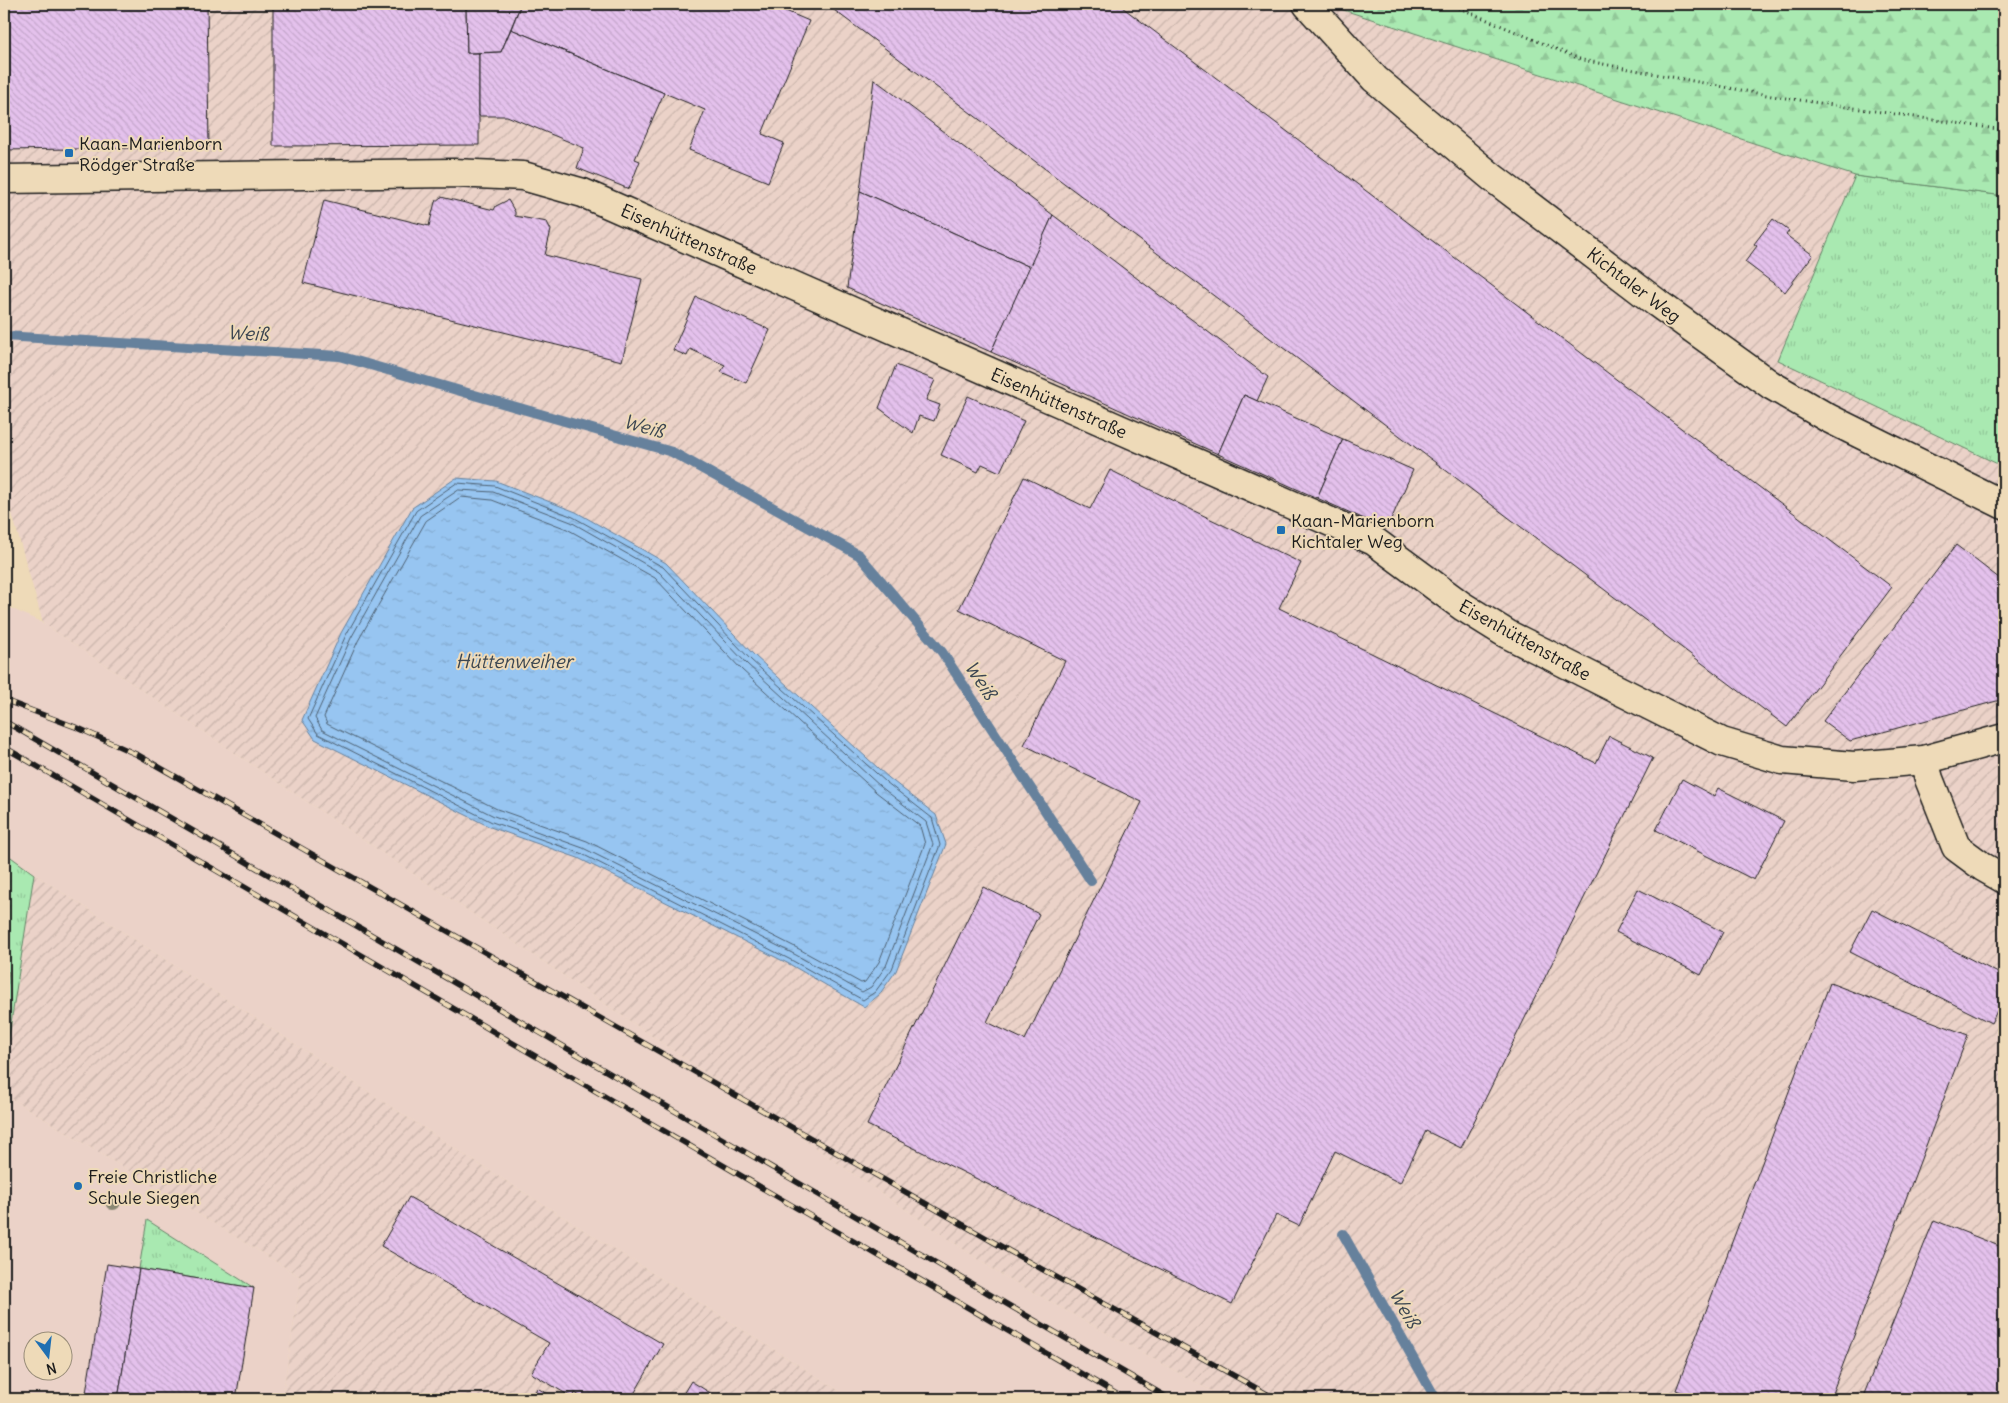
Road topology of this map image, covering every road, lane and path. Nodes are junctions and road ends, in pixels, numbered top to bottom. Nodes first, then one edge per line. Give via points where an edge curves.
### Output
1 (1306, 4) edge
2 (1450, 4) edge
3 (2004, 130) edge
4 (4, 179) edge
5 (2004, 505) edge
6 (2004, 738) edge
7 (1924, 760) junction
8 (2004, 879) edge

1 - 5 street, Kichtaler Weg via 1375,79 1485,172 1725,352 1771,385 1828,418
2 - 3 path via 1582,60 1772,96
4 - 7 street, Eisenhüttenstraße via 453,172 522,176 583,193 1374,541 1462,606 1507,634 1722,742 1782,760 1854,766
6 - 7 street
7 - 8 street via 1956,847

